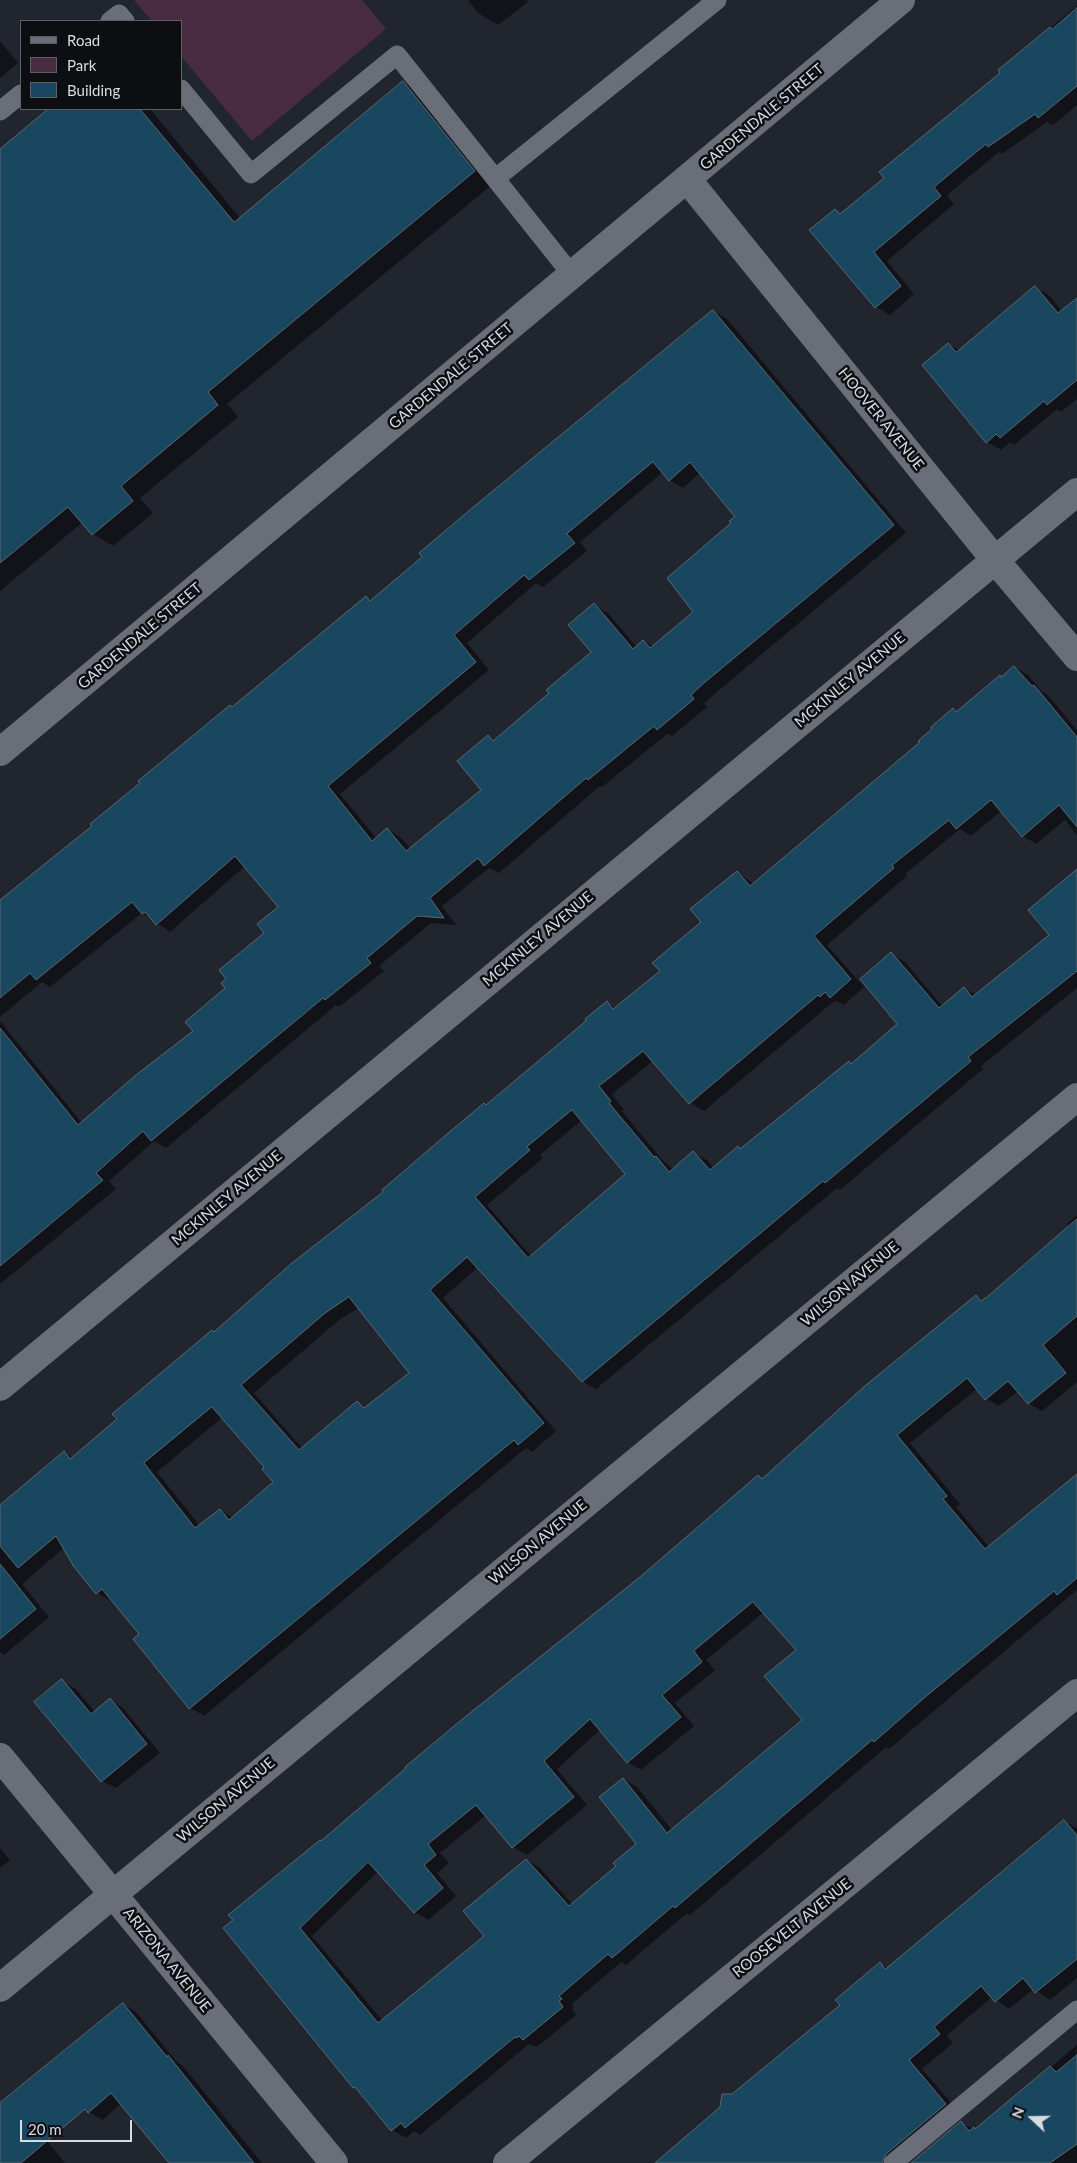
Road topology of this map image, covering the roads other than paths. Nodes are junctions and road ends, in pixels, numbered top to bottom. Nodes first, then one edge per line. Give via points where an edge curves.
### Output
1 (717, 0) edge
2 (901, 0) edge
3 (111, 20) edge
4 (125, 20) edge
5 (182, 90) edge
6 (20, 95) edge
7 (0, 111) edge
8 (496, 178) junction
9 (688, 179) junction
10 (572, 275) junction
11 (1077, 492) edge
12 (995, 560) junction
13 (1077, 657) edge
14 (0, 752) edge
15 (1077, 1097) edge
16 (0, 1387) edge
17 (1077, 1694) edge
18 (0, 1757) edge
19 (112, 1894) junction
20 (0, 1988) edge
21 (1077, 2010) edge
22 (334, 2163) edge
23 (507, 2163) edge
24 (893, 2163) edge

1 - 8 lane
2 - 9 street, GARDENDALE STREET
3 - 4 lane via 119,14
5 - 8 lane via 251,174 397,56
6 - 7 lane
8 - 10 lane
9 - 10 street, GARDENDALE STREET
9 - 12 street, HOOVER AVENUE
10 - 14 street, GARDENDALE STREET
11 - 12 street, MCKINLEY AVENUE
12 - 13 street, HOOVER AVENUE
12 - 16 street, MCKINLEY AVENUE
15 - 19 street, WILSON AVENUE
17 - 23 street, ROOSEVELT AVENUE
18 - 19 street, ARIZONA AVENUE
19 - 20 street, WILSON AVENUE
19 - 22 street, ARIZONA AVENUE
21 - 24 lane

